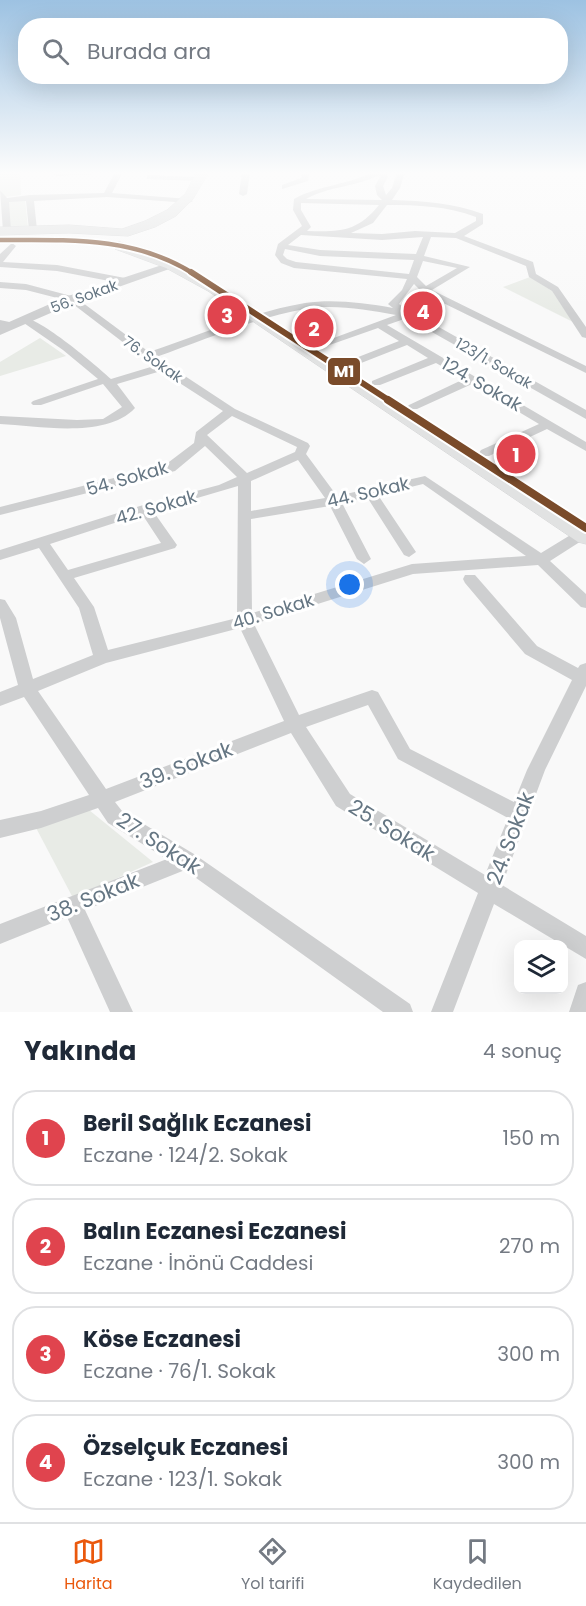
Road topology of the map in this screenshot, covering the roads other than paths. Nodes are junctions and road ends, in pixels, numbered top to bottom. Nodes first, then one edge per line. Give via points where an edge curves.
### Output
1 (5, 219) edge
2 (32, 219) edge
3 (161, 219) edge
4 (303, 219) edge
5 (482, 219) edge
6 (370, 220) joint
7 (33, 230) junction
8 (302, 233) junction
9 (342, 234) junction
10 (428, 235) junction
11 (127, 236) junction
12 (395, 236) junction
13 (457, 236) junction
14 (5, 237) edge
15 (281, 246) junction
16 (417, 258) junction
17 (0, 262) edge
18 (171, 265) junction
19 (412, 277) junction
20 (125, 281) junction
21 (0, 285) edge
22 (425, 290) junction
23 (72, 299) junction
24 (408, 314) junction
25 (264, 316) junction
26 (25, 319) junction
27 (378, 324) junction
28 (3, 326) edge
29 (586, 335) edge
30 (408, 341) junction
31 (317, 346) junction
32 (148, 356) junction
33 (438, 358) junction
34 (347, 365) junction
35 (162, 367) junction
36 (586, 370) edge
37 (474, 379) junction
38 (107, 382) junction
39 (376, 383) junction
40 (36, 403) dead end
41 (413, 407) junction
42 (231, 411) junction
43 (586, 416) edge
44 (0, 420) edge
45 (549, 424) junction
46 (200, 435) junction
47 (586, 447) edge
48 (302, 450) junction
49 (485, 453) junction
50 (245, 478) junction
51 (370, 492) junction
52 (334, 501) junction
53 (145, 509) junction
54 (0, 511) edge
55 (244, 516) junction
56 (585, 531) edge
57 (42, 542) junction
58 (409, 552) dead end
59 (0, 555) edge
60 (364, 559) dead end
61 (541, 560) junction
62 (65, 576) junction
63 (470, 579) dead end
64 (586, 603) edge
65 (0, 604) edge
66 (245, 621) junction
67 (102, 658) junction
68 (584, 674) edge
69 (27, 688) junction
70 (0, 699) edge
71 (294, 723) junction
72 (101, 799) junction
73 (519, 814) junction
74 (0, 829) edge
75 (187, 860) junction
76 (490, 890) junction
77 (72, 905) junction
78 (0, 934) edge
79 (586, 948) edge
80 (586, 993) edge
81 (122, 1012) edge
82 (402, 1012) edge
83 (442, 1012) edge
84 (580, 1012) edge

1 - 14 street
2 - 7 street
3 - 11 main road
4 - 8 street via 308,227
5 - 13 street
6 - 9 street
6 - 12 street
7 - 11 main road via 69,229
7 - 14 main road
8 - 9 street
8 - 15 street
9 - 12 street
10 - 12 street
10 - 13 street
10 - 16 street
11 - 14 main road
11 - 18 main road
11 - 25 main road via 170,251
13 - 29 street via 530,264 532,275 555,289
14 - 17 street
15 - 16 street via 320,253
15 - 19 street via 279,255 294,265
16 - 19 street
16 - 22 street via 465,267
17 - 20 street
18 - 20 street, 56. Sokak
18 - 25 main road
19 - 22 street
19 - 24 street via 402,298 393,304
20 - 23 street, 56. Sokak
21 - 23 street, 76. Sokak
22 - 24 street
22 - 36 street
23 - 26 street, 56. Sokak
23 - 32 street, 76. Sokak
24 - 25 street, 123/1. Sokak via 357,305 306,306
24 - 27 street
24 - 43 street, 123/1. Sokak
25 - 31 main road
25 - 32 street, 123/1. Sokak
25 - 56 main road
26 - 28 street, 56. Sokak
26 - 38 street via 66,346
27 - 30 street, 124. Sokak
27 - 31 street
30 - 33 street, 124. Sokak
30 - 34 street
31 - 34 main road
32 - 35 street, 76. Sokak
33 - 37 street, 124. Sokak
33 - 39 street
34 - 39 main road
35 - 38 street
35 - 42 street, 76. Sokak
37 - 41 street
37 - 45 street, 124. Sokak
38 - 40 street
38 - 44 street via 124,396 129,408 106,422
39 - 41 main road
41 - 49 main road
42 - 46 street, 54. Sokak
42 - 48 street, 76. Sokak
45 - 47 street, 124. Sokak
45 - 49 street
46 - 50 street
46 - 54 street, 54. Sokak via 200,444 170,468
48 - 50 street, 42. Sokak
48 - 52 street
49 - 56 main road
50 - 53 street, 42. Sokak via 224,489
50 - 55 street
51 - 52 street, 44. Sokak
51 - 58 street
51 - 61 street, 44. Sokak via 425,480
52 - 55 street, 44. Sokak
52 - 60 street
53 - 57 street, 42. Sokak
53 - 62 street via 170,545
55 - 66 street
56 - 61 street, 40. Sokak
57 - 59 street, 42. Sokak
57 - 62 street
61 - 64 street, 44. Sokak
61 - 66 street, 40. Sokak via 412,569
62 - 67 street via 86,607
63 - 68 street via 531,650
65 - 69 street, 27. Sokak via 8,618
66 - 67 street, 40. Sokak
66 - 71 street, 25. Sokak
67 - 69 street, 40. Sokak
68 - 73 street, 24. Sokak via 536,770
69 - 70 street, 40. Sokak
69 - 72 street, 27. Sokak
71 - 72 street, 39. Sokak
71 - 73 street, 39. Sokak via 372,698 404,754
71 - 76 street, 25. Sokak via 343,800
72 - 74 street, 39. Sokak
72 - 75 street, 27. Sokak via 115,817
73 - 76 street, 24. Sokak
75 - 77 street, 38. Sokak
75 - 82 street, 27. Sokak
76 - 79 street, 25. Sokak
76 - 83 street, 24. Sokak
77 - 78 street, 38. Sokak
77 - 81 street
80 - 84 street

